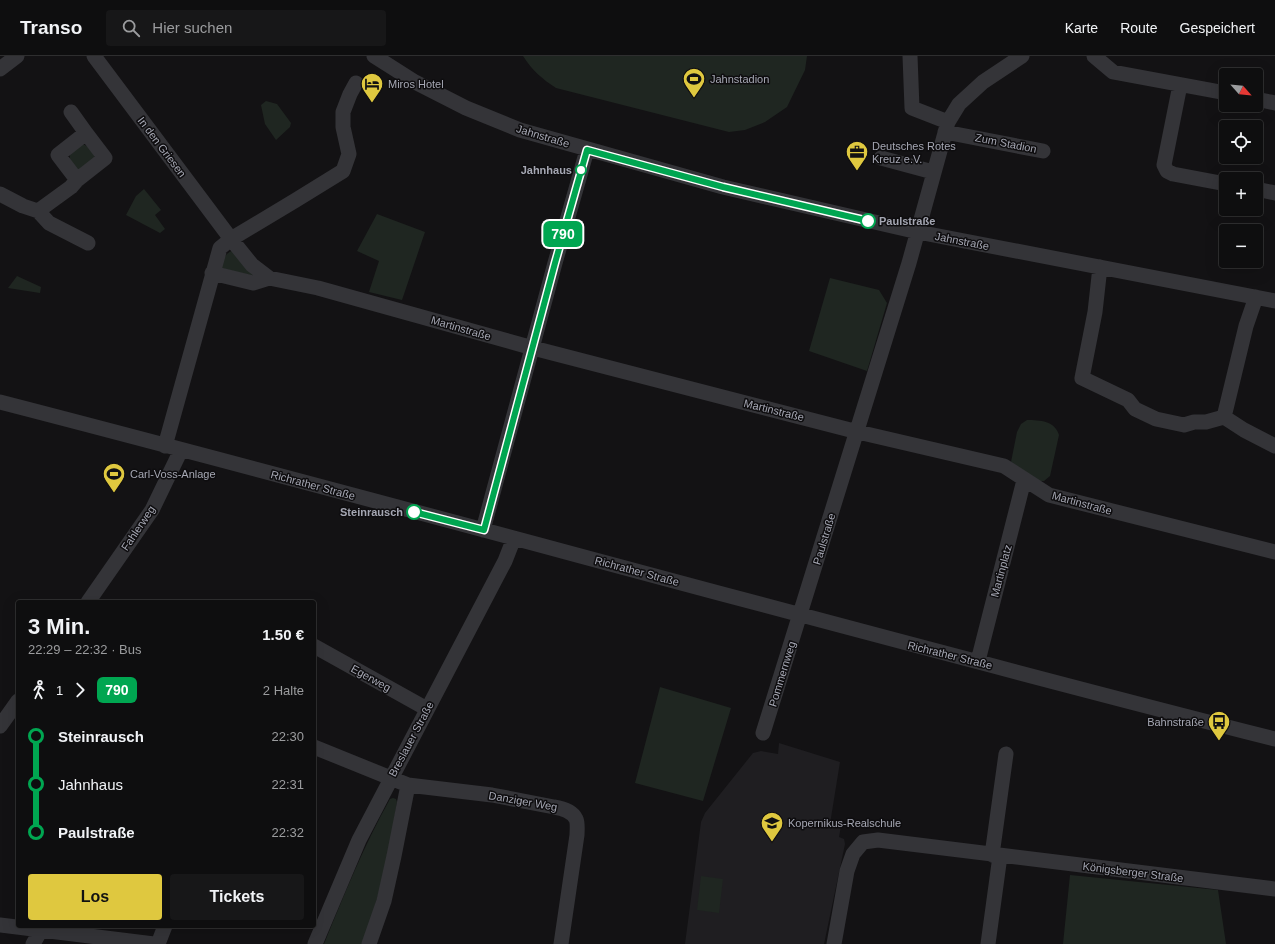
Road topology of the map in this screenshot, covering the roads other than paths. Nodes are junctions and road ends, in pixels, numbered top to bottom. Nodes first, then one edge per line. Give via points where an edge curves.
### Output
1 (17, 56) edge
2 (94, 56) edge
3 (374, 56) edge
4 (910, 56) edge
5 (1022, 56) edge
6 (1094, 56) edge
7 (0, 69) edge
8 (356, 83) dead end
9 (1180, 84) junction
10 (1219, 92) edge
11 (1263, 100) edge
12 (1275, 103) edge
13 (71, 112) dead end
14 (946, 127) junction
15 (86, 133) junction
16 (587, 150) junction
17 (1043, 150) dead end
18 (881, 158) dead end
19 (933, 172) junction
20 (77, 180) junction
21 (1219, 183) edge
22 (1263, 190) edge
23 (1275, 193) edge
24 (0, 194) edge
25 (38, 212) junction
26 (918, 232) junction
27 (231, 239) junction
28 (88, 243) dead end
29 (1100, 267) junction
30 (212, 273) junction
31 (269, 278) junction
32 (1256, 297) junction
33 (1275, 301) edge
34 (533, 348) junction
35 (0, 402) edge
36 (1224, 417) junction
37 (858, 432) junction
38 (165, 446) junction
39 (1275, 446) edge
40 (181, 450) junction
41 (1024, 480) junction
42 (484, 530) junction
43 (514, 538) junction
44 (1275, 552) edge
45 (89, 600) edge
46 (800, 615) junction
47 (316, 647) edge
48 (978, 661) junction
49 (16, 704) edge
50 (427, 709) junction
51 (0, 726) edge
52 (763, 733) dead end
53 (1275, 739) edge
54 (316, 748) edge
55 (1006, 754) dead end
56 (390, 779) junction
57 (408, 785) junction
58 (996, 855) junction
59 (1275, 889) edge
60 (0, 925) edge
61 (16, 927) edge
62 (25, 928) edge
63 (164, 928) edge
64 (41, 930) junction
65 (33, 944) edge
66 (154, 944) edge
67 (158, 944) edge
68 (315, 944) edge
69 (369, 944) edge
70 (561, 944) edge
71 (834, 944) edge
72 (988, 944) edge

1 - 7 street
2 - 27 street, In den Griesen
3 - 16 street, Jahnstraße via 415,82 466,108 520,130
4 - 14 street, Zum Stadion via 912,108
5 - 14 street via 983,82 960,104
6 - 9 street via 1113,72
8 - 27 street via 343,112 348,154 343,171
9 - 10 street
9 - 21 street via 1164,165 1167,171 1173,174
11 - 12 street
13 - 15 street
14 - 17 street, Zum Stadion
14 - 19 street
15 - 20 street via 105,158
15 - 20 street via 58,155
16 - 26 street, Jahnstraße via 723,187
16 - 34 street
18 - 19 street
19 - 26 street
20 - 25 street
22 - 23 street
24 - 25 street
25 - 28 street via 49,223
26 - 29 street, Jahnstraße
26 - 37 street, Paulstraße
27 - 30 street via 220,248
27 - 31 street, Martinstraße via 252,265
29 - 32 street, Jahnstraße
29 - 36 street via 1096,312 1082,378 1128,400 1135,409 1156,419 1184,425
30 - 31 street, Martinstraße via 253,284
30 - 38 street
31 - 34 street, Martinstraße via 318,288
32 - 33 street, Jahnstraße
32 - 36 street via 1246,326
34 - 37 street, Martinstraße
34 - 42 street
35 - 38 street, Richrather Straße
36 - 39 street
37 - 41 street, Martinstraße via 1004,466
37 - 46 street, Paulstraße
38 - 40 street, Richrather Straße
40 - 42 street, Richrather Straße
40 - 45 street, Fahlerweg via 152,510
41 - 44 street, Martinstraße via 1049,495
41 - 48 street, Martinplatz
42 - 43 street, Richrather Straße
43 - 46 street, Richrather Straße
43 - 50 street, Breslauer Straße via 505,561
46 - 48 street, Richrather Straße
46 - 52 street, Pommernweg
47 - 50 street, Egerweg
48 - 53 street, Richrather Straße
49 - 51 street
50 - 56 street, Breslauer Straße
54 - 56 street, Danziger Weg
55 - 58 street
56 - 57 street, Danziger Weg
56 - 68 street, Breslauer Straße via 358,840
57 - 69 street, Breslauer Straße via 384,901
57 - 70 street, Danziger Weg via 492,795 554,807 563,809 576,819 577,835
58 - 59 street, Königsberger Straße
58 - 71 street, Königsberger Straße via 878,840 863,842 853,854 847,871
58 - 72 street
60 - 61 street
62 - 64 street
63 - 67 street
64 - 65 street
64 - 66 street

